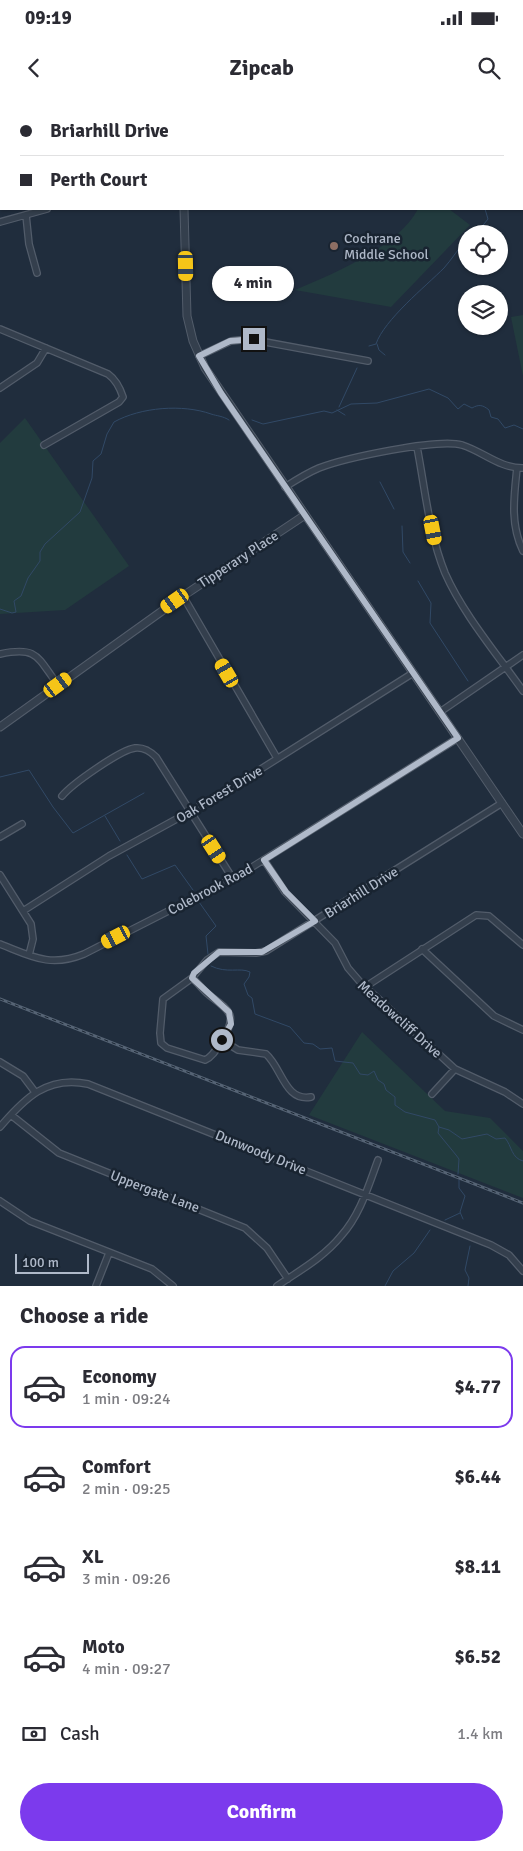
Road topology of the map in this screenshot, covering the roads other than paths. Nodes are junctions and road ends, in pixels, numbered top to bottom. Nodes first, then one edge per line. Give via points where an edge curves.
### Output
1 (44, 210) edge
2 (185, 210) edge
3 (26, 215) junction
4 (0, 222) edge
5 (37, 273) dead end
6 (0, 329) edge
7 (46, 348) junction
8 (199, 356) junction
9 (368, 361) dead end
10 (0, 388) edge
11 (44, 445) dead end
12 (417, 447) junction
13 (520, 468) edge
14 (286, 487) junction
15 (305, 515) junction
16 (523, 551) edge
17 (183, 596) junction
18 (0, 654) edge
19 (523, 654) edge
20 (506, 666) junction
21 (413, 673) junction
22 (58, 685) junction
23 (523, 691) edge
24 (440, 712) junction
25 (0, 727) edge
26 (458, 738) junction
27 (277, 758) junction
28 (62, 796) dead end
29 (502, 803) junction
30 (191, 812) junction
31 (22, 824) dead end
32 (523, 834) edge
33 (0, 837) edge
34 (264, 860) junction
35 (0, 875) edge
36 (233, 879) junction
37 (23, 911) junction
38 (315, 921) junction
39 (0, 944) edge
40 (523, 945) edge
41 (422, 949) junction
42 (29, 955) junction
43 (192, 978) junction
44 (365, 987) junction
45 (523, 1030) edge
46 (222, 1040) junction
47 (0, 1062) edge
48 (455, 1069) junction
49 (35, 1092) junction
50 (432, 1094) dead end
51 (311, 1097) dead end
52 (523, 1104) edge
53 (10, 1115) junction
54 (0, 1128) edge
55 (378, 1160) dead end
56 (365, 1195) junction
57 (0, 1201) edge
58 (109, 1253) junction
59 (523, 1272) edge
60 (288, 1279) junction
61 (96, 1286) edge
62 (173, 1286) edge
63 (277, 1286) edge

1 - 3 street
2 - 8 street via 186,306
3 - 4 street
3 - 5 street
6 - 7 street
7 - 10 street via 38,363
7 - 11 street via 108,374 123,397
8 - 9 street via 230,341 248,339
8 - 14 street via 213,382
12 - 13 street via 443,443 462,445 493,461
12 - 14 street via 335,463 310,472
12 - 20 street via 436,546 446,574
13 - 16 street via 513,516
14 - 15 street
15 - 17 street, Tipperary Place
15 - 21 street
17 - 22 street, Tipperary Place
17 - 27 street
18 - 22 street via 18,650 32,653
19 - 20 street
20 - 23 street
20 - 24 street
21 - 24 street
21 - 27 street, Oak Forest Drive
22 - 25 street, Tipperary Place
24 - 26 street
26 - 29 street
26 - 34 street, Colebrook Road
27 - 30 street, Oak Forest Drive
28 - 30 street via 118,756 134,748 145,749 156,756
29 - 32 street
29 - 38 street, Briarhill Drive
30 - 36 street
30 - 37 street, Oak Forest Drive via 109,856
31 - 33 street
34 - 36 street, Colebrook Road
34 - 38 street, Meadowcliff Drive via 286,892
35 - 37 street
36 - 42 street, Colebrook Road via 73,958 52,961
37 - 42 street via 32,930
38 - 43 street, Briarhill Drive via 262,952 219,952
38 - 44 street, Meadowcliff Drive
39 - 42 street, Colebrook Road
40 - 41 street via 492,918 479,915
41 - 44 street
41 - 45 street via 494,1016
43 - 46 street, Briarhill Drive via 229,1012 231,1024
43 - 46 street, Briarhill Drive via 164,999 161,1043 166,1048 205,1060
44 - 48 street, Meadowcliff Drive
46 - 51 street via 238,1050 266,1054 294,1095
47 - 49 street via 23,1076
48 - 50 street
48 - 52 street, Meadowcliff Drive
49 - 53 street, Dunwoody Drive
49 - 56 street, Dunwoody Drive via 56,1084 88,1084
53 - 54 street, Dunwoody Drive
53 - 60 street, Uppergate Lane via 64,1156 245,1228 267,1248
55 - 56 street
56 - 59 street, Dunwoody Drive via 491,1245 512,1258
56 - 60 street via 337,1241
57 - 58 street via 25,1219
58 - 61 street
58 - 62 street via 152,1269
60 - 63 street

